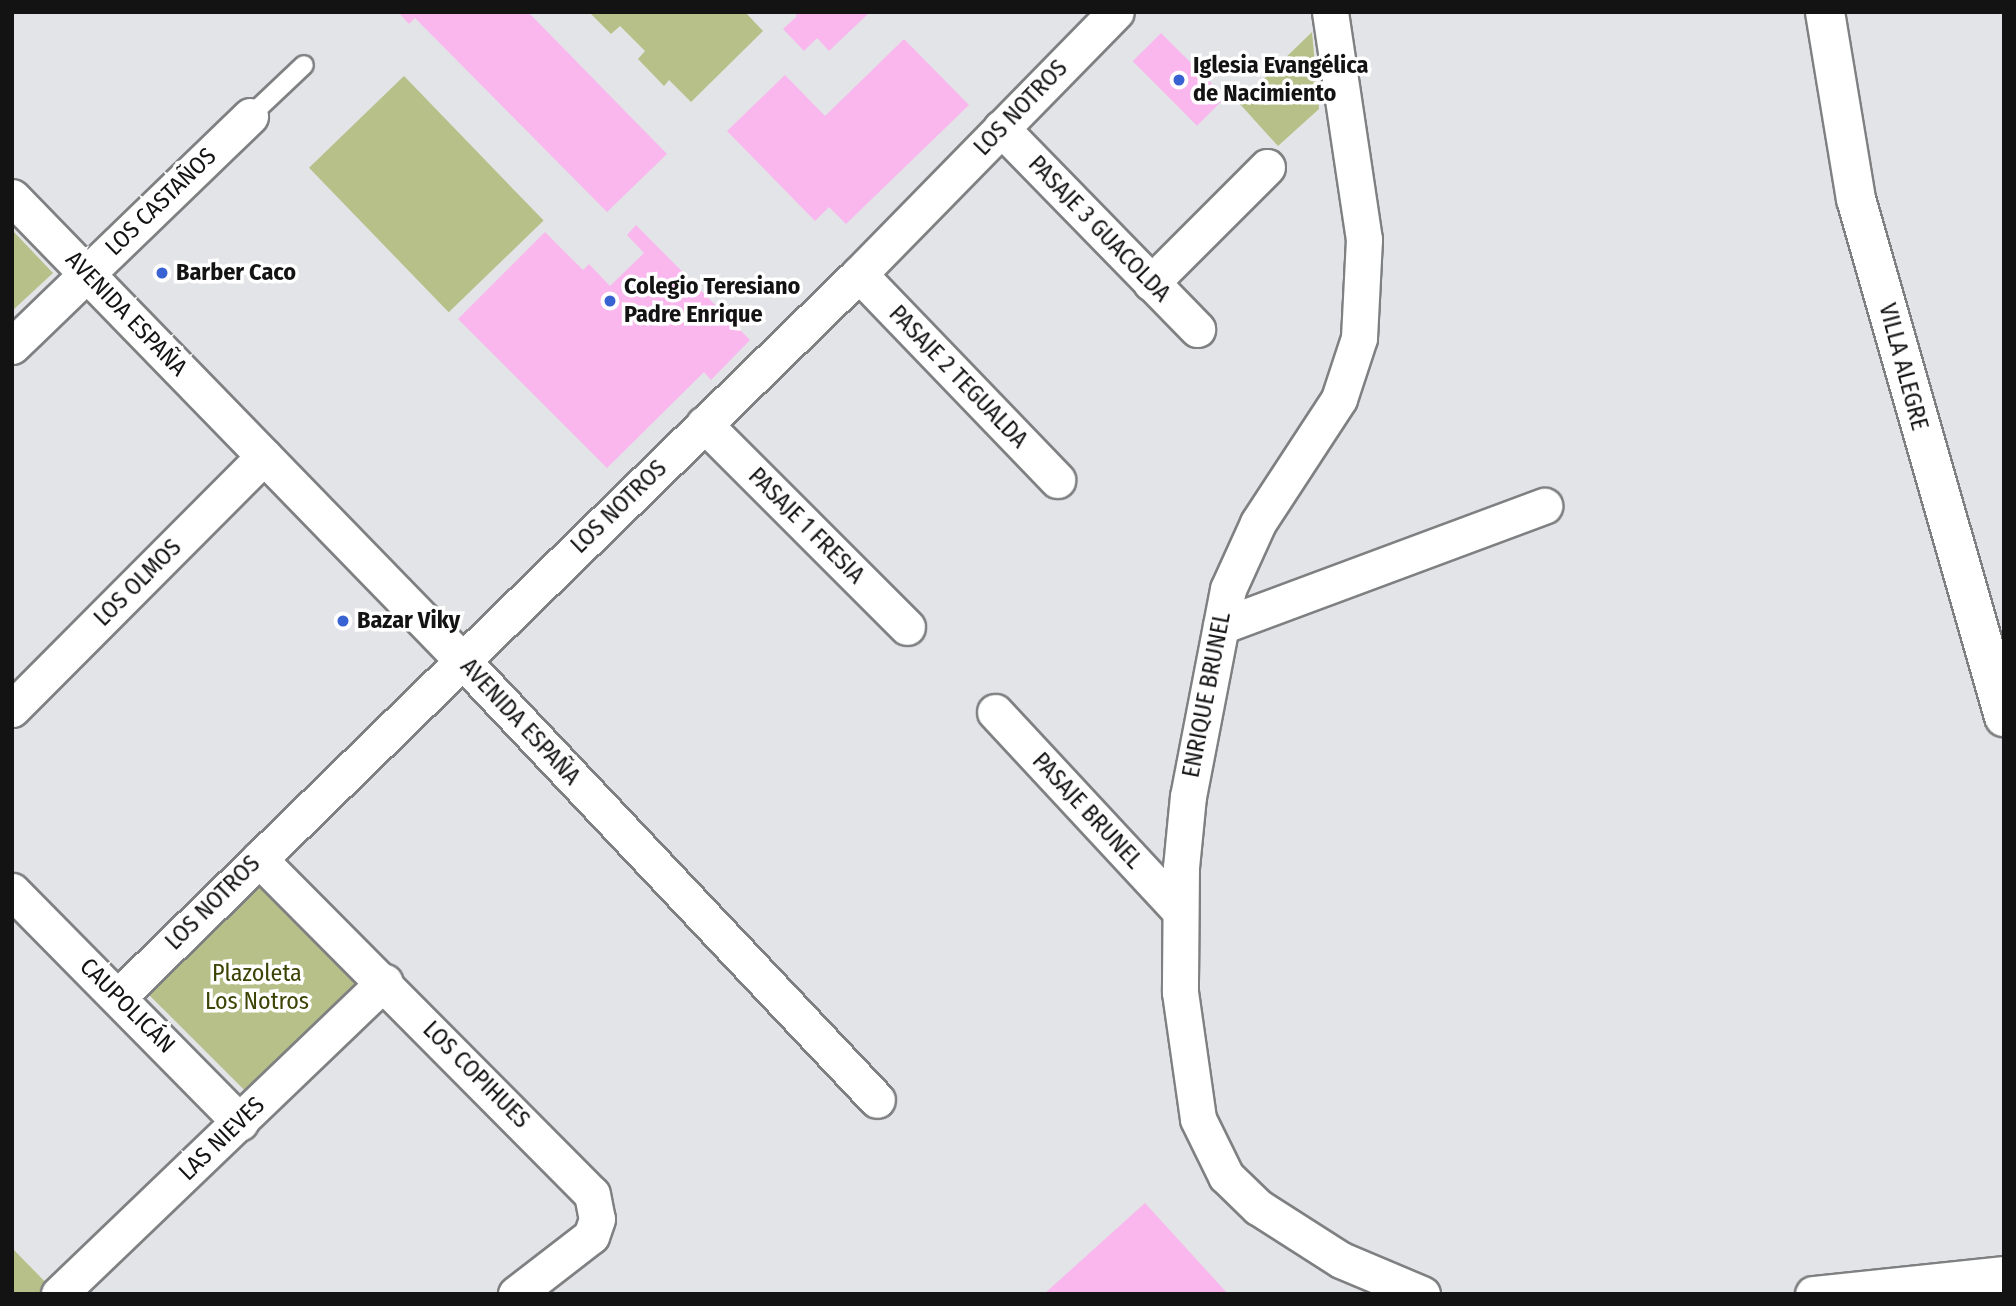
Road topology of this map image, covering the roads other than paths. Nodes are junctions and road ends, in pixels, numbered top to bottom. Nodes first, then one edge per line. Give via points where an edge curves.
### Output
1 (1331, 12) edge
2 (1825, 12) edge
3 (1113, 13) edge
4 (304, 65) dead end
5 (250, 116) joint
6 (1001, 128) junction
7 (1267, 167) dead end
8 (12, 197) edge
9 (87, 274) junction
10 (859, 274) junction
11 (1151, 283) junction
12 (1197, 329) dead end
13 (12, 346) edge
14 (704, 424) junction
15 (264, 456) junction
16 (1057, 480) dead end
17 (1544, 506) dead end
18 (1221, 626) junction
19 (907, 627) dead end
20 (461, 659) junction
21 (12, 709) edge
22 (995, 712) dead end
23 (2004, 717) edge
24 (259, 859) junction
25 (12, 891) edge
26 (1179, 910) junction
27 (384, 982) junction
28 (118, 998) junction
29 (877, 1100) dead end
30 (240, 1122) junction
31 (2004, 1274) edge
32 (59, 1294) edge
33 (516, 1294) edge
34 (1422, 1294) edge
35 (1814, 1294) edge

1 - 18 street, ENRIQUE BRUNEL via 1364,239 1359,338 1339,400 1322,432 1265,513 1242,556
2 - 23 main road, VILLA ALEGRE via 1856,199
3 - 6 street, LOS NOTROS
4 - 5 lane
5 - 9 street, LOS CASTAÑOS
6 - 10 street, LOS NOTROS
6 - 11 street, PASAJE 3 GUACOLDA
7 - 11 street
8 - 9 street, AVENIDA ESPAÑA
9 - 13 street, LOS CASTAÑOS
9 - 15 street, AVENIDA ESPAÑA
10 - 14 street, LOS NOTROS
10 - 16 street, PASAJE 2 TEGUALDA
11 - 12 street, PASAJE 3 GUACOLDA
14 - 19 street, PASAJE 1 FRESIA
14 - 20 street, LOS NOTROS
15 - 20 street, AVENIDA ESPAÑA
15 - 21 street, LOS OLMOS
17 - 18 street
18 - 26 street, ENRIQUE BRUNEL via 1188,796
20 - 24 street, LOS NOTROS
20 - 29 street, AVENIDA ESPAÑA
22 - 26 street, PASAJE BRUNEL
24 - 27 street, LOS COPIHUES
24 - 28 street, LOS NOTROS
25 - 28 street, CAUPOLICÁN
26 - 34 street, ENRIQUE BRUNEL via 1185,1045 1198,1119 1214,1159 1258,1207 1341,1260
27 - 30 street, LAS NIEVES
27 - 33 street, LOS COPIHUES via 587,1187 596,1202 597,1219 586,1243
28 - 30 street, CAUPOLICÁN
30 - 32 street, LAS NIEVES
31 - 35 street

